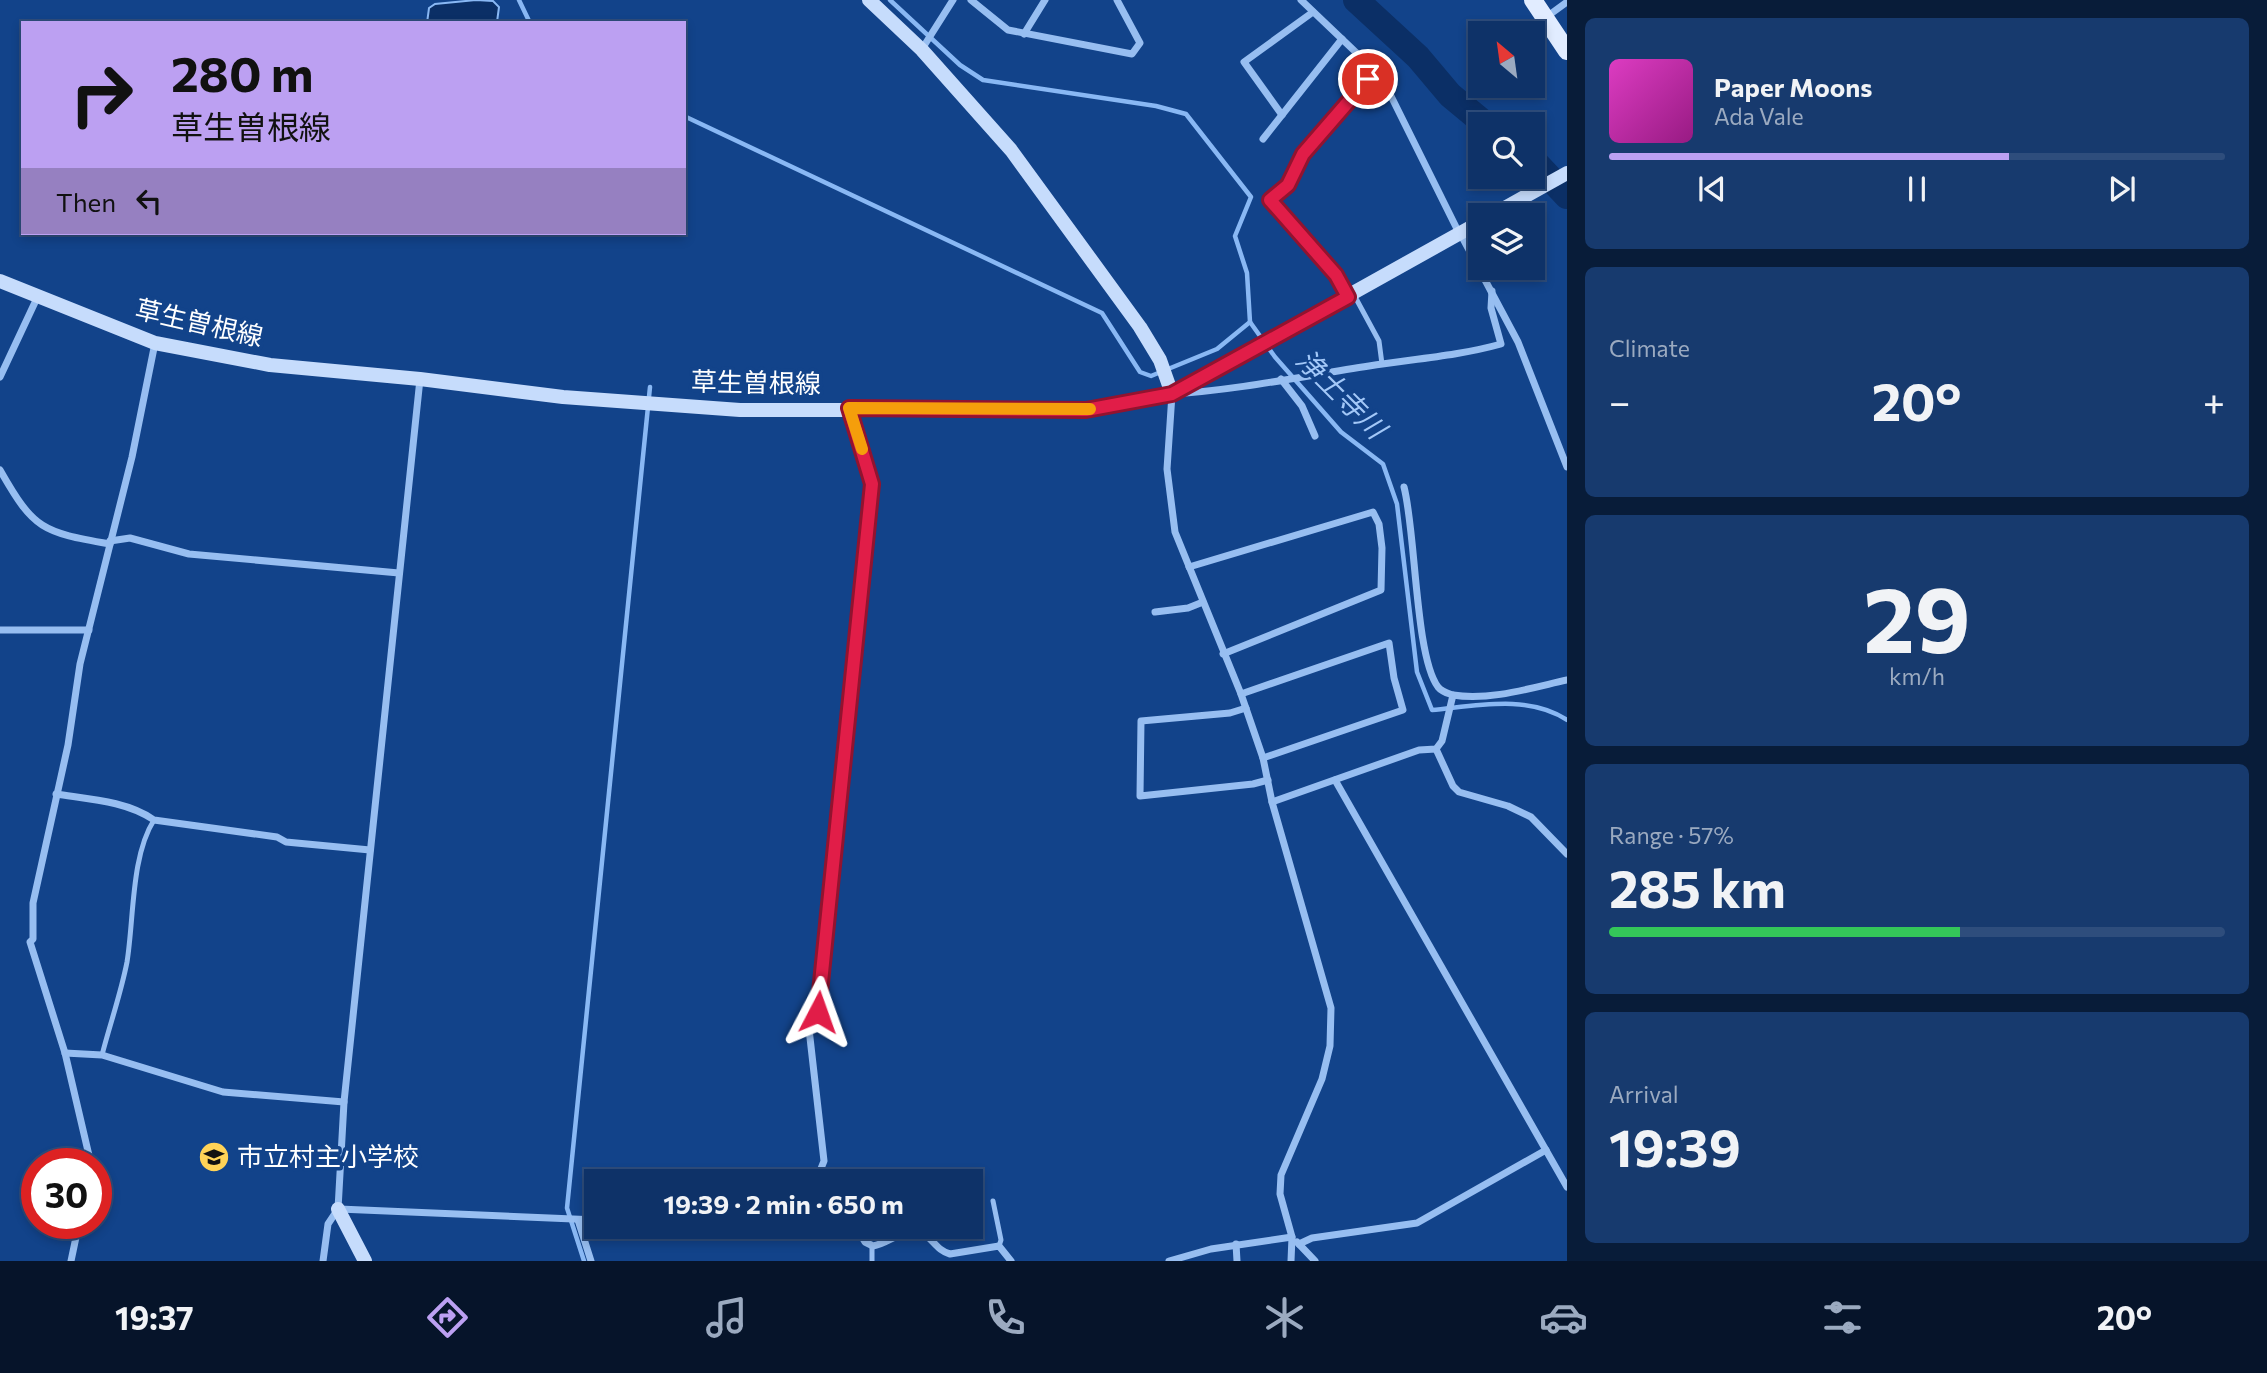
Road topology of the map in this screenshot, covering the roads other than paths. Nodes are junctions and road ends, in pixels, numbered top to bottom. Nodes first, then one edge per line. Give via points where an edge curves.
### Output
1 (869, 0) edge
2 (953, 0) edge
3 (971, 0) edge
4 (1045, 0) edge
5 (1118, 0) edge
6 (1301, 0) edge
7 (1533, 0) edge
8 (1567, 2) edge
9 (1313, 12) junction
10 (1545, 18) junction
11 (1024, 34) junction
12 (1342, 39) junction
13 (922, 50) junction
14 (1567, 51) edge
15 (1369, 70) junction
16 (1282, 115) junction
17 (1263, 139) dead end
18 (1567, 173) edge
19 (1513, 203) edge
20 (1468, 229) edge
21 (1460, 233) junction
22 (0, 281) edge
23 (18, 289) junction
24 (0, 290) edge
25 (1492, 291) junction
26 (1350, 295) junction
27 (37, 298) junction
28 (155, 343) junction
29 (1382, 365) junction
30 (0, 377) edge
31 (420, 379) junction
32 (1282, 379) junction
33 (1172, 394) junction
34 (849, 408) junction
35 (1315, 436) dead end
36 (1567, 467) edge
37 (0, 470) edge
38 (1404, 487) dead end
39 (110, 543) junction
40 (1189, 567) junction
41 (399, 573) junction
42 (1203, 602) junction
43 (1155, 612) dead end
44 (0, 630) edge
45 (89, 630) junction
46 (1223, 654) junction
47 (1567, 680) edge
48 (1241, 694) junction
49 (1452, 696) junction
50 (1246, 708) junction
51 (1436, 749) junction
52 (1263, 758) junction
53 (1335, 779) junction
54 (1268, 780) junction
55 (56, 794) junction
56 (1272, 802) junction
57 (154, 820) junction
58 (370, 850) junction
59 (1567, 854) edge
60 (65, 1053) junction
61 (102, 1055) junction
62 (344, 1102) junction
63 (87, 1148) edge
64 (1546, 1150) junction
65 (820, 1169) edge
66 (1567, 1187) edge
67 (993, 1200) dead end
68 (338, 1209) junction
69 (578, 1220) junction
70 (584, 1220) edge
71 (1292, 1237) junction
72 (76, 1239) edge
73 (863, 1239) edge
74 (1236, 1244) junction
75 (1299, 1244) junction
76 (872, 1246) junction
77 (999, 1247) junction
78 (943, 1252) junction
79 (874, 1260) edge
80 (71, 1261) edge
81 (323, 1261) edge
82 (365, 1261) edge
83 (591, 1261) edge
84 (942, 1261) edge
85 (1011, 1261) edge
86 (1168, 1261) edge
87 (1237, 1261) edge
88 (1291, 1261) edge
89 (1315, 1261) edge

1 - 13 main road
2 - 13 street
3 - 11 street via 1008,30
4 - 11 street
5 - 11 street via 1140,43 1132,54
6 - 9 street
7 - 10 main road
8 - 10 street
9 - 12 street
9 - 16 street via 1244,62
10 - 14 main road
12 - 15 street
12 - 16 street
13 - 33 main road via 1011,150 1140,327 1160,360
15 - 21 street via 1377,72 1386,86
15 - 26 street via 1368,79 1303,154 1288,185 1270,200
16 - 17 street
18 - 19 main road
20 - 21 main road, 草生曽根線
21 - 25 street
21 - 26 main road, 草生曽根線
22 - 23 main road, 草生曽根線
23 - 24 street
23 - 27 main road, 草生曽根線
25 - 29 street via 1491,308 1501,344
25 - 36 street via 1518,342
26 - 29 lane via 1379,341
26 - 33 main road, 草生曽根線
27 - 28 main road, 草生曽根線
27 - 30 street
28 - 31 main road, 草生曽根線 via 270,365
28 - 39 street
29 - 32 street
31 - 34 main road, 草生曽根線 via 662,406
31 - 41 street
32 - 33 street
32 - 35 street via 1302,406
33 - 34 main road, 草生曽根線 via 1086,410
33 - 40 street via 1167,469 1170,506
34 - 65 street via 872,484 818,1012 809,1029 824,1151
37 - 39 street via 23,510 42,527 64,536
38 - 49 street via 1427,658 1437,686
39 - 41 street via 131,538 189,554
39 - 45 street
40 - 42 street
40 - 46 street via 1373,512 1379,524 1381,590
41 - 58 street
42 - 43 street
42 - 46 street
44 - 45 street
45 - 55 street
46 - 48 street
47 - 49 street via 1522,690
48 - 50 street
48 - 52 street via 1389,643 1403,710
49 - 51 street
50 - 52 street
50 - 54 street via 1142,721 1140,796
51 - 53 street via 1419,750
51 - 59 street via 1460,792 1531,817
52 - 54 street
53 - 56 street
53 - 64 street
54 - 56 street
55 - 57 street via 104,802
55 - 60 street via 33,903 30,943
56 - 71 street via 1327,988 1332,1026 1322,1079 1281,1175 1280,1194
57 - 58 street via 286,842
57 - 61 lane via 147,831 126,966
58 - 62 street
60 - 61 street
60 - 63 street
61 - 62 street via 223,1092
62 - 68 street
64 - 66 street
64 - 75 street via 1417,1223 1312,1238
67 - 77 lane
68 - 69 street
68 - 81 street via 328,1224
68 - 82 main road
69 - 70 street
69 - 83 street
71 - 74 street
71 - 75 street
71 - 88 street
72 - 80 street
73 - 76 street
74 - 86 street
74 - 87 street
75 - 89 street
76 - 78 street via 915,1229
76 - 79 lane
77 - 78 street
77 - 85 street
78 - 84 street

